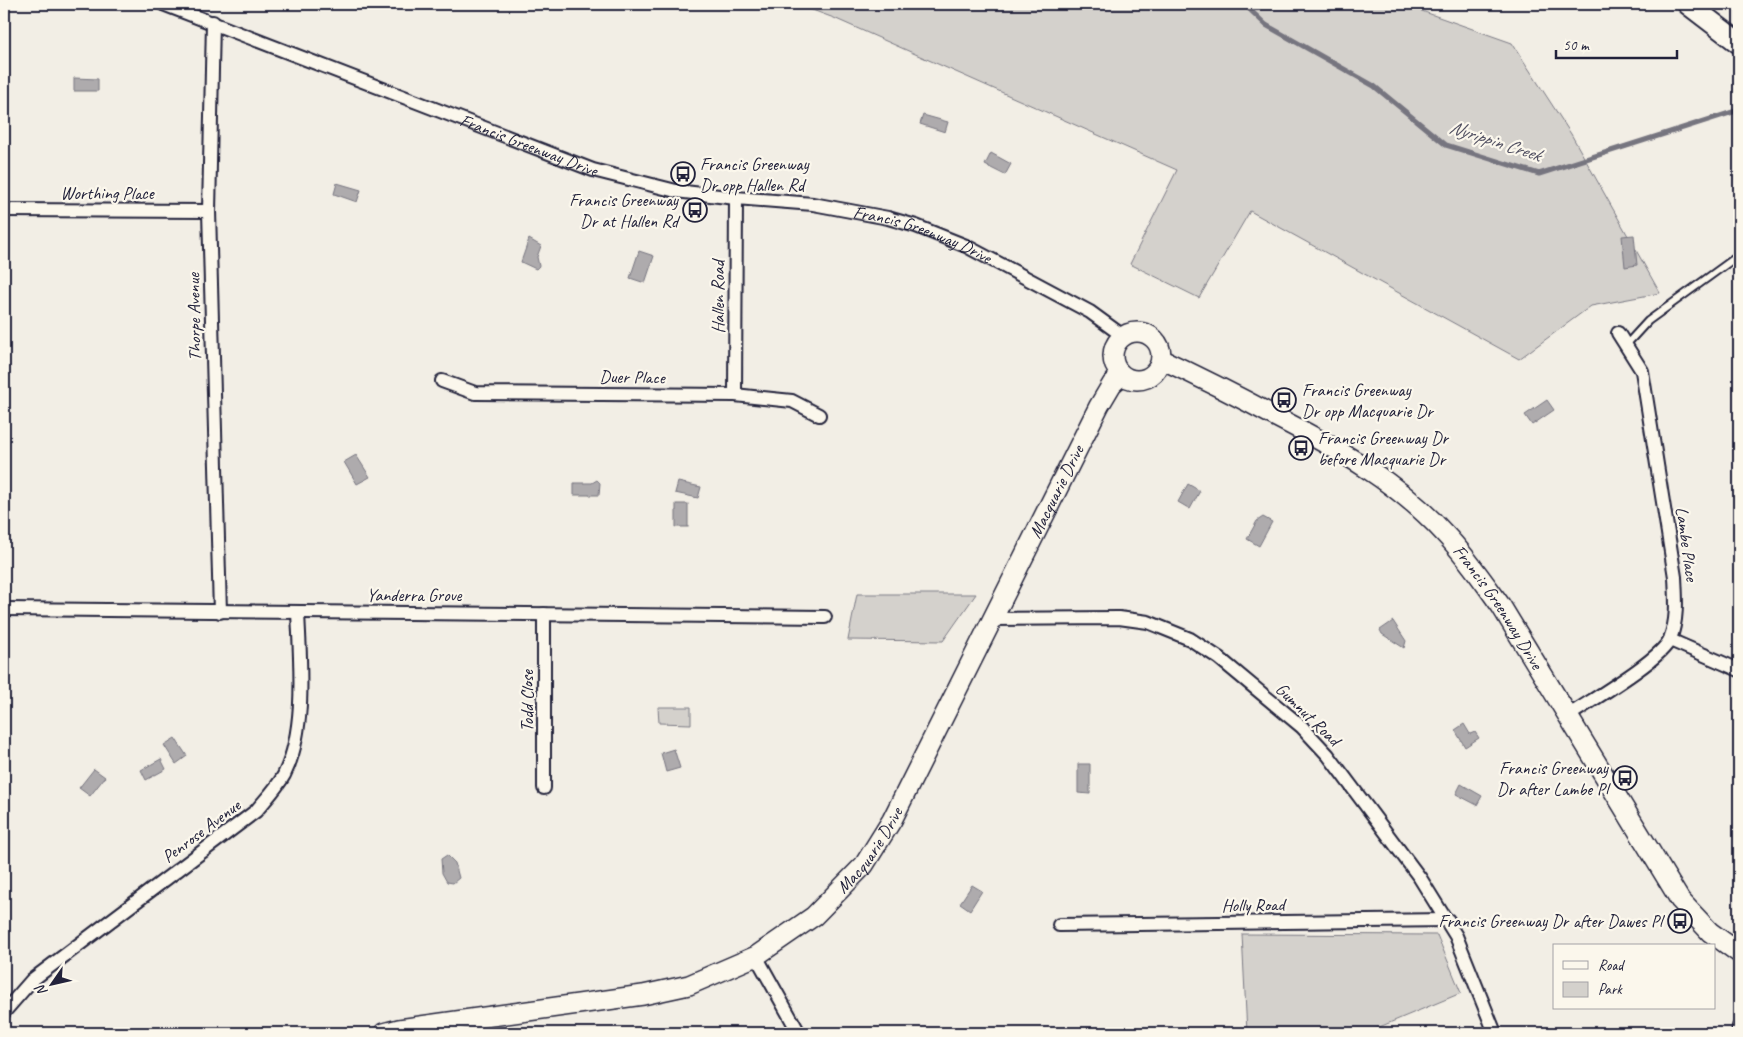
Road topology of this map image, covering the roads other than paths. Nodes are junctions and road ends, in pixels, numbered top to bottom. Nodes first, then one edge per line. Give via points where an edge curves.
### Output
1 (164, 4) edge
2 (1688, 4) edge
3 (213, 22) junction
4 (1739, 43) edge
5 (736, 198) junction
6 (4, 210) edge
7 (209, 211) junction
8 (1739, 255) edge
9 (1618, 333) dead end
10 (1123, 336) junction
11 (1626, 345) junction
12 (1161, 359) junction
13 (1122, 375) junction
14 (442, 381) dead end
15 (735, 395) junction
16 (819, 415) dead end
17 (4, 609) edge
18 (220, 612) junction
19 (298, 612) junction
20 (544, 614) junction
21 (825, 617) dead end
22 (991, 619) junction
23 (1670, 640) junction
24 (1739, 670) edge
25 (1568, 716) junction
26 (544, 788) dead end
27 (1448, 920) junction
28 (1060, 925) dead end
29 (1739, 954) edge
30 (756, 956) junction
31 (4, 1012) edge
32 (1739, 1027) edge
33 (384, 1033) edge
34 (799, 1033) edge
35 (1495, 1033) edge
36 (1738, 1033) edge

1 - 3 street, Francis Greenway Drive
2 - 4 main road
3 - 5 street, Francis Greenway Drive via 594,170 651,186
3 - 7 street, Thorpe Avenue
5 - 10 street, Francis Greenway Drive via 813,204 916,226 966,246 1057,294 1090,312
5 - 15 street, Hallen Road
6 - 7 street, Worthing Place
7 - 18 street, Thorpe Avenue
8 - 11 lane via 1648,321
9 - 11 street, Lambe Place
10 - 12 main road via 1136,332 1149,335 1159,346
10 - 13 main road via 1113,355
11 - 23 street, Lambe Place via 1642,370 1675,577 1676,610
12 - 13 main road via 1149,377 1135,380
12 - 25 main road, Francis Greenway Drive via 1335,448 1392,486 1419,509 1475,569
13 - 22 main road, Macquarie Drive via 1112,384 1099,406
14 - 15 street, Duer Place via 475,393
15 - 16 street, Duer Place via 792,401
17 - 18 street, Yanderra Grove
18 - 19 street, Yanderra Grove
19 - 20 street, Yanderra Grove
19 - 31 street, Penrose Avenue via 297,731 284,775 256,812 32,980
20 - 21 street, Yanderra Grove
20 - 26 street, Todd Close
22 - 27 street, Gumnut Road via 1119,618 1148,622 1190,639 1219,658 1302,727 1328,755
22 - 30 main road, Macquarie Drive via 892,820 864,865 814,916
23 - 24 street
23 - 25 street via 1650,661
25 - 29 main road, Francis Greenway Drive via 1646,849 1680,900 1710,932
27 - 28 street, Holly Road
27 - 35 street, Gumnut Road
30 - 33 main road, Macquarie Drive via 689,985 643,995
30 - 34 street
32 - 36 street

